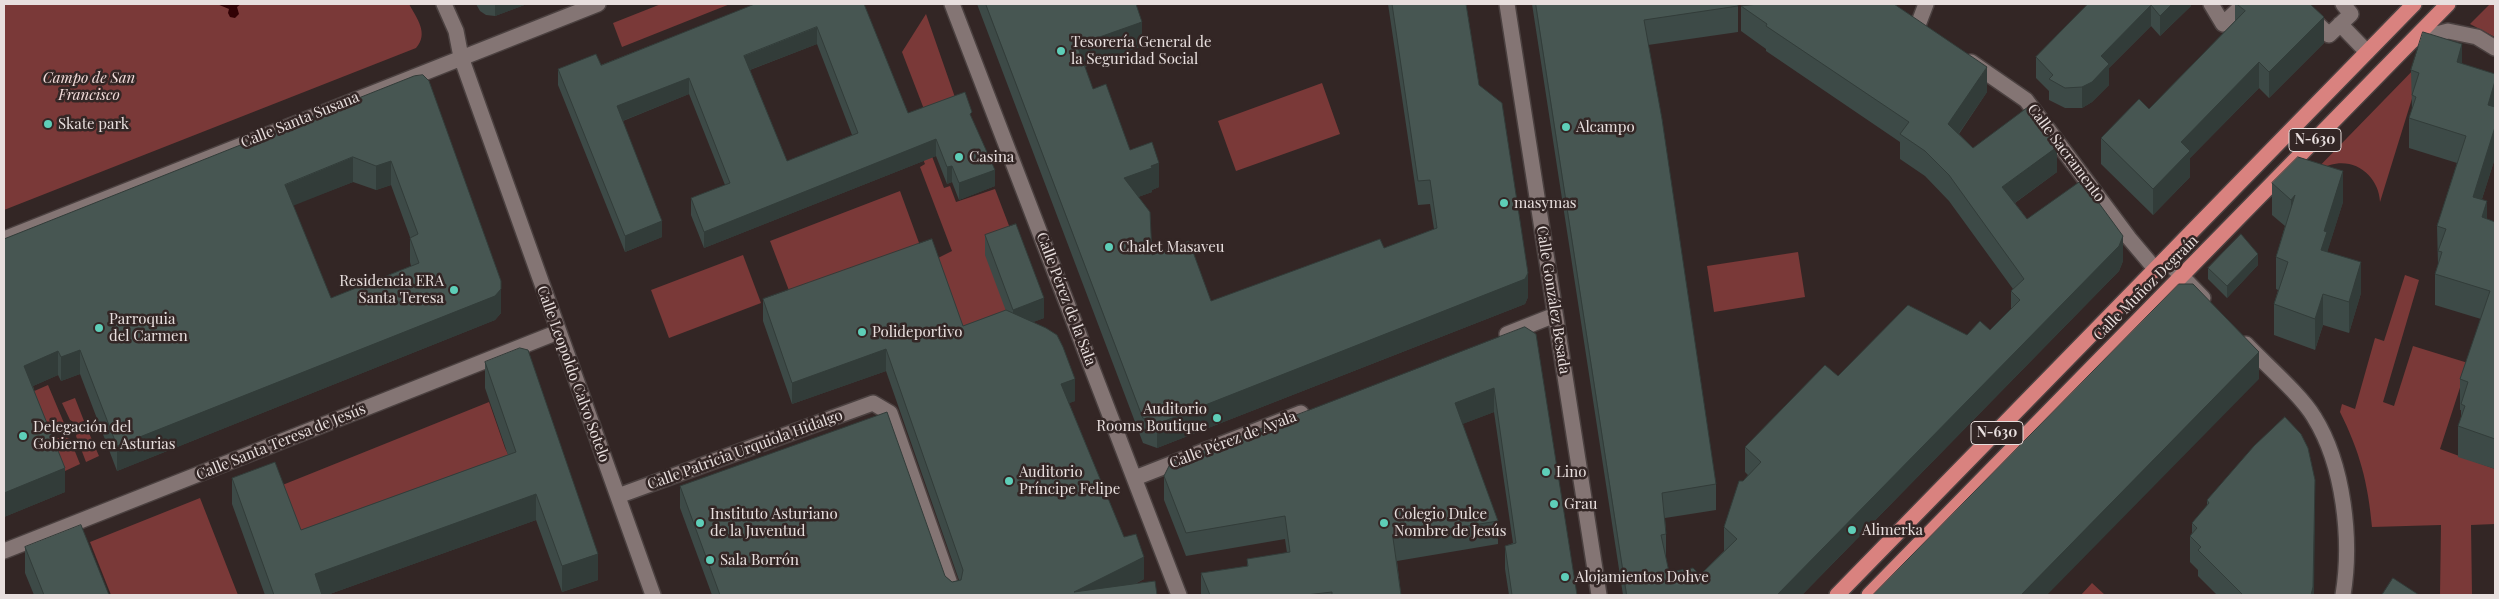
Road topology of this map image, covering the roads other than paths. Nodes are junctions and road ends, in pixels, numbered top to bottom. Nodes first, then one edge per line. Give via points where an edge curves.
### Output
1 (444, 4) edge
2 (598, 4) edge
3 (952, 4) edge
4 (1507, 4) edge
5 (1926, 4) edge
6 (2211, 4) edge
7 (2244, 4) edge
8 (2297, 4) edge
9 (2343, 4) edge
10 (2414, 4) edge
11 (2448, 4) edge
12 (2340, 24) junction
13 (1933, 36) edge
14 (2412, 41) junction
15 (2495, 48) edge
16 (1957, 52) edge
17 (2367, 52) junction
18 (461, 58) junction
19 (4, 239) edge
20 (2161, 265) junction
21 (2182, 277) junction
22 (2210, 306) edge
23 (1555, 315) junction
24 (558, 332) junction
25 (2237, 334) edge
26 (1491, 340) edge
27 (1317, 407) edge
28 (1135, 478) junction
29 (618, 496) junction
30 (4, 552) edge
31 (653, 595) edge
32 (954, 595) edge
33 (1179, 595) edge
34 (1599, 595) edge
35 (1837, 595) edge
36 (1869, 595) edge
37 (2343, 595) edge

1 - 18 street, Calle Leopoldo Calvo Sotelo via 456,31
2 - 18 street, Calle Santa Susana
3 - 28 street, Calle Pérez de la Sala
4 - 23 street, Calle González Besada
5 - 13 street via 1912,21
6 - 7 street via 2223,24
8 - 12 street via 2329,35
9 - 12 street via 2351,14
10 - 17 highway, Calle Muñoz Degraín / N-630
11 - 14 highway, Calle Muñoz Degraín / N-630
12 - 17 street
14 - 15 street via 2448,31 2477,37
14 - 21 highway, Calle Muñoz Degraín / N-630
16 - 20 street, Calle Sacramento via 2026,100 2130,238
17 - 20 highway, Calle Muñoz Degraín / N-630
18 - 19 street, Calle Santa Susana
18 - 24 street, Calle Leopoldo Calvo Sotelo
20 - 21 street, Calle Sacramento
20 - 35 highway, Calle Muñoz Degraín / N-630
21 - 22 street, Calle Sacramento
21 - 36 highway, Calle Muñoz Degraín / N-630
23 - 26 street
23 - 34 street, Calle González Besada
24 - 29 street, Calle Leopoldo Calvo Sotelo
24 - 30 street, Calle Santa Teresa de Jesús
25 - 37 street via 2314,416 2324,438 2344,502 2346,558
27 - 28 street, Calle Pérez de Ayala
28 - 33 street, Calle Pérez de la Sala
29 - 31 street, Calle Leopoldo Calvo Sotelo
29 - 32 street, Calle Patricia Urquiola Hidalgo via 873,404 890,413

